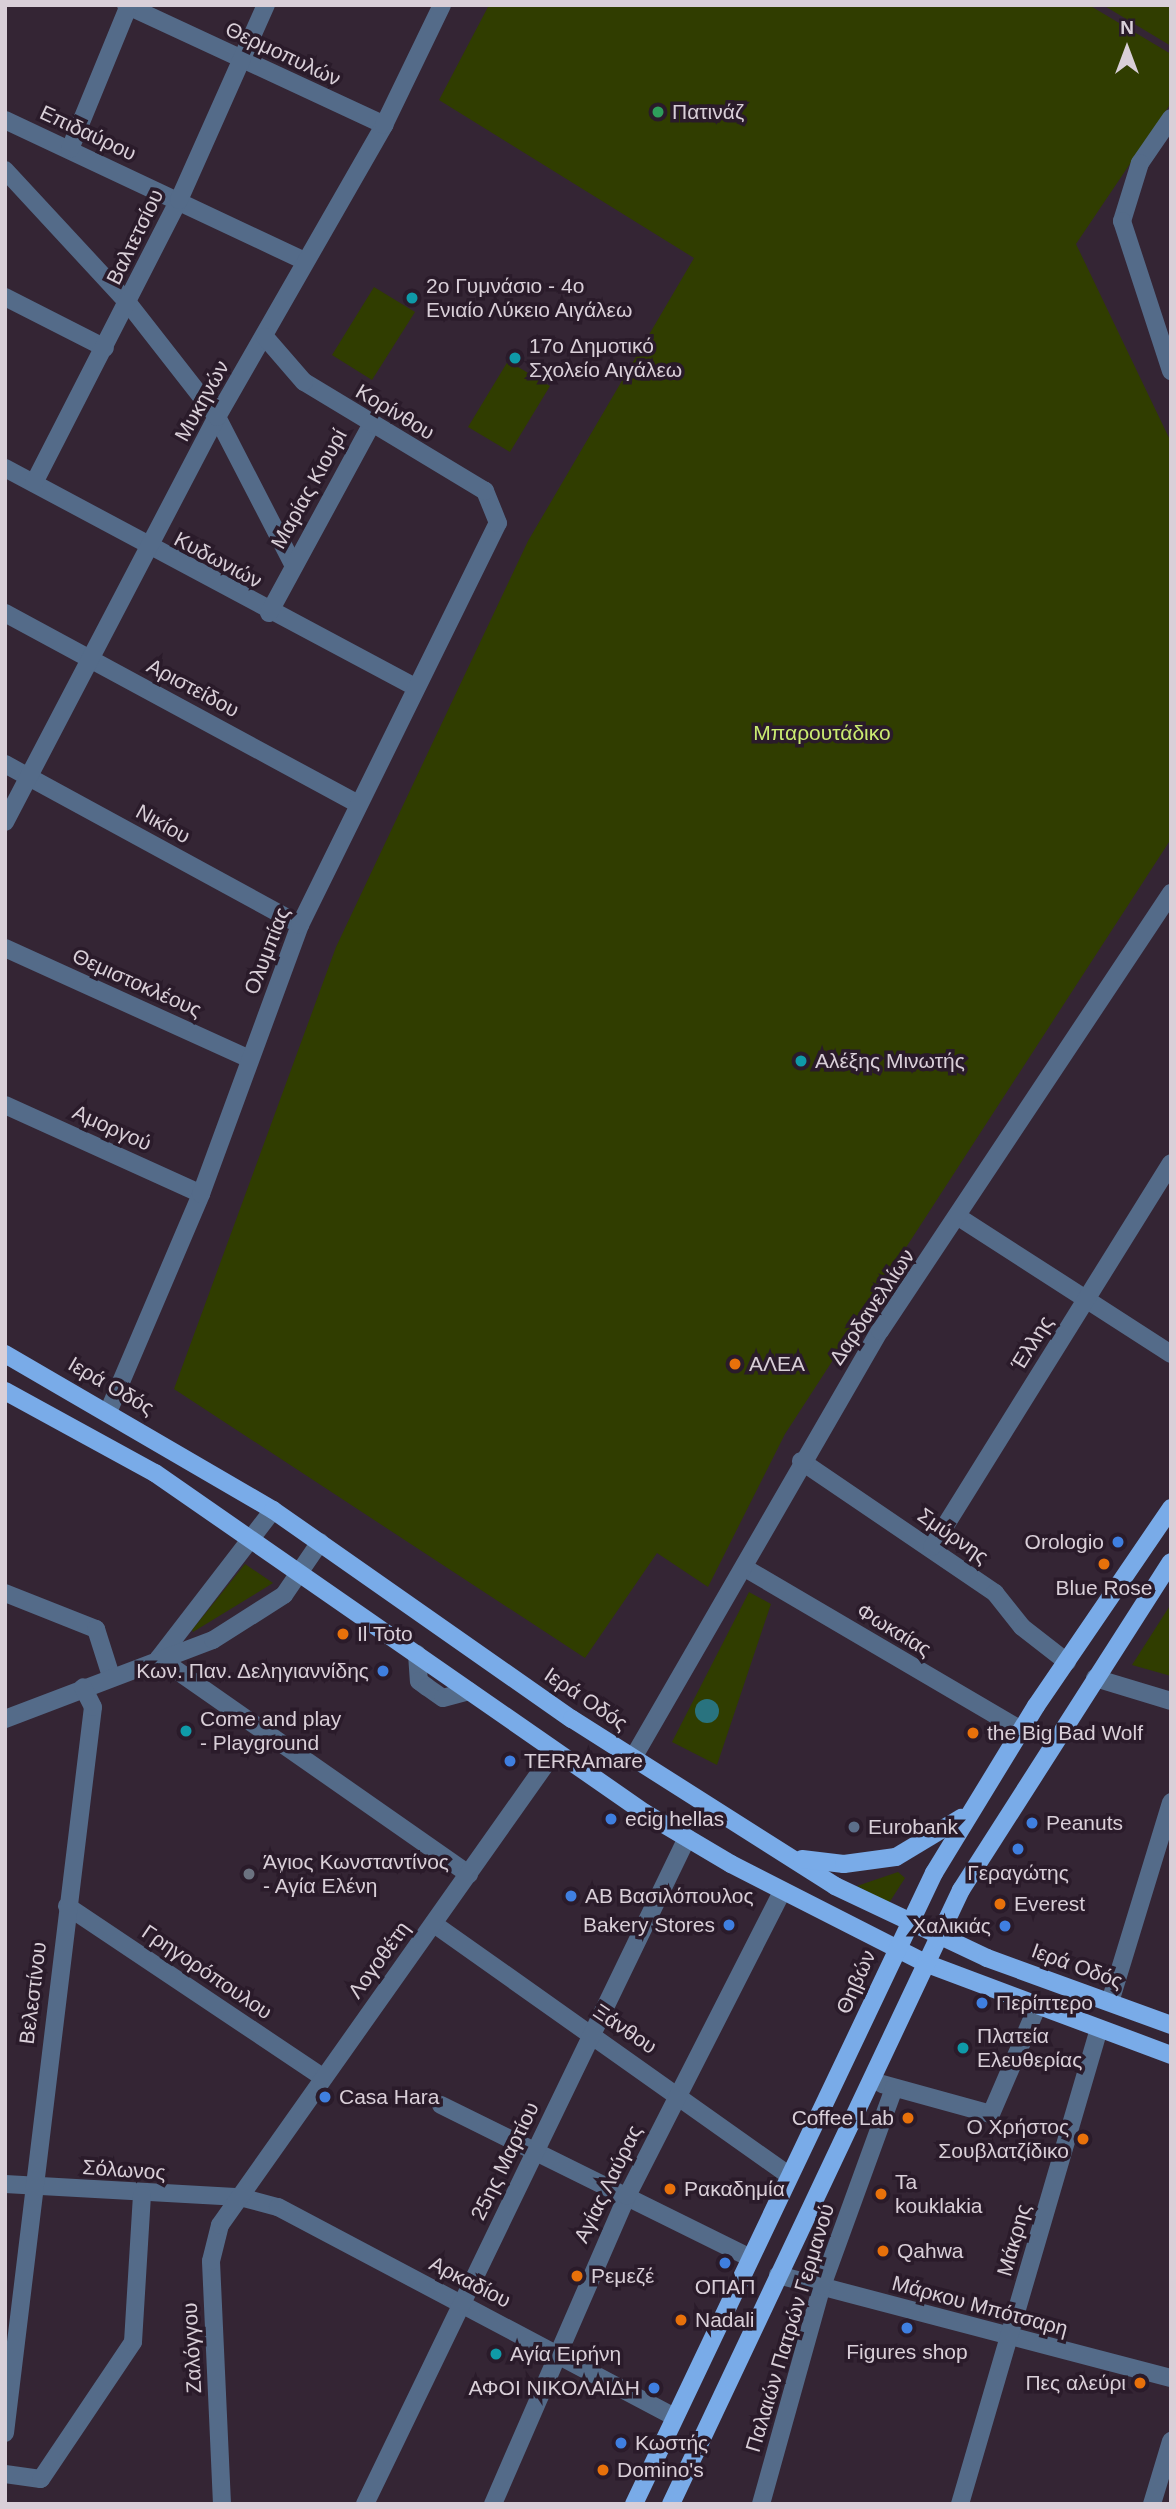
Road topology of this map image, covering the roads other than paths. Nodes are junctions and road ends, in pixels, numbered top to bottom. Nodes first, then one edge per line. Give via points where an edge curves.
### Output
1 (266, 5) edge
2 (442, 5) edge
3 (127, 6) edge
4 (243, 61) junction
5 (1171, 118) edge
6 (5, 120) edge
7 (384, 125) junction
8 (70, 149) junction
9 (5, 170) edge
10 (179, 200) junction
11 (303, 261) junction
12 (5, 297) edge
13 (128, 303) junction
14 (265, 337) junction
15 (105, 348) junction
16 (1171, 371) edge
17 (218, 417) junction
18 (371, 425) junction
19 (5, 468) edge
20 (34, 483) junction
21 (498, 523) joint
22 (148, 549) junction
23 (293, 564) junction
24 (5, 613) edge
25 (269, 613) junction
26 (93, 661) junction
27 (414, 686) junction
28 (5, 764) edge
29 (30, 778) junction
30 (358, 804) junction
31 (5, 822) edge
32 (1169, 899) edge
33 (300, 925) junction
34 (5, 948) edge
35 (250, 1059) junction
36 (5, 1105) edge
37 (1171, 1163) edge
38 (201, 1194) junction
39 (960, 1218) junction
40 (1086, 1299) junction
41 (5, 1354) edge
42 (1171, 1354) edge
43 (5, 1391) edge
44 (109, 1410) junction
45 (801, 1461) junction
46 (1171, 1508) edge
47 (273, 1510) junction
48 (252, 1538) junction
49 (320, 1542) junction
50 (932, 1547) junction
51 (1171, 1562) edge
52 (745, 1568) junction
53 (301, 1571) junction
54 (5, 1593) edge
55 (159, 1658) junction
56 (1067, 1662) junction
57 (111, 1676) junction
58 (1095, 1678) junction
59 (83, 1687) junction
60 (1171, 1701) edge
61 (5, 1719) edge
62 (1021, 1730) junction
63 (555, 1751) junction
64 (633, 1758) junction
65 (989, 1782) junction
66 (1171, 1802) edge
67 (687, 1838) junction
68 (790, 1856) junction
69 (468, 1874) junction
70 (782, 1892) junction
71 (67, 1906) junction
72 (434, 1924) junction
73 (907, 1924) junction
74 (939, 1936) junction
75 (896, 1949) junction
76 (925, 1963) junction
77 (1110, 2002) junction
78 (1038, 2005) junction
79 (1171, 2025) edge
80 (1099, 2029) junction
81 (592, 2034) junction
82 (1171, 2055) edge
83 (321, 2076) junction
84 (870, 2080) junction
85 (894, 2088) junction
86 (678, 2093) junction
87 (441, 2105) dead end
88 (536, 2150) junction
89 (789, 2175) junction
90 (5, 2184) edge
91 (32, 2186) junction
92 (142, 2195) junction
93 (627, 2196) junction
94 (240, 2197) junction
95 (750, 2258) junction
96 (778, 2275) junction
97 (822, 2286) junction
98 (462, 2304) junction
99 (1008, 2340) junction
100 (555, 2351) junction
101 (1171, 2378) edge
102 (675, 2417) junction
103 (5, 2432) edge
104 (1171, 2441) edge
105 (5, 2474) edge
106 (222, 2504) edge
107 (365, 2504) edge
108 (493, 2504) edge
109 (634, 2504) edge
110 (671, 2504) edge
111 (761, 2504) edge
112 (960, 2504) edge
113 (1152, 2504) edge

1 - 4 street, Βαλτετσίου
2 - 7 street, Μυκηνών
3 - 4 street, Θερμοπυλών
3 - 8 street
4 - 7 street, Θερμοπυλών
4 - 10 street, Βαλτετσίου
5 - 16 street via 1140,163 1122,221
6 - 8 street, Επιδαύρου
7 - 11 street, Μυκηνών
8 - 10 street, Επιδαύρου
9 - 13 street
10 - 11 street, Επιδαύρου
10 - 13 street, Βαλτετσίου
11 - 14 street, Μυκηνών
12 - 15 street
13 - 15 street, Βαλτετσίου
13 - 17 street
14 - 17 street, Μυκηνών
14 - 18 street, Κορίνθου via 293,373
15 - 20 street, Βαλτετσίου
17 - 22 street, Μυκηνών
17 - 23 street
18 - 21 street, Κορίνθου via 485,491
18 - 23 street, Μαρίας Κιουρί
19 - 20 street, Κυδωνιών
20 - 22 street, Κυδωνιών
21 - 27 street, Ολυμπίας
22 - 25 street, Κυδωνιών
22 - 26 street, Μυκηνών
23 - 25 street, Μαρίας Κιουρί
24 - 26 street, Αριστείδου
25 - 27 street, Κυδωνιών
26 - 29 street, Μυκηνών
26 - 30 street, Αριστείδου
27 - 30 street, Ολυμπίας
28 - 29 street, Νικίου
29 - 31 street, Μυκηνών
29 - 33 street, Νικίου
30 - 33 street, Ολυμπίας
32 - 39 street, Δαρδανελλίων
33 - 35 street, Ολυμπίας
34 - 35 street, Θεμιστοκλέους
35 - 38 street, Ολυμπίας
36 - 38 street, Αμοργού
37 - 40 street, Έλλης
38 - 44 street, Ολυμπίας
39 - 40 street
39 - 45 street, Δαρδανελλίων via 880,1331
40 - 42 street
40 - 50 street, Έλλης
41 - 44 main road, Ιερά Οδός
43 - 48 main road via 95,1437
44 - 47 main road, Ιερά Οδός
45 - 50 street, Σμύρνης
45 - 52 street, Δαρδανελλίων
46 - 56 main road, Θηβών
47 - 48 street
47 - 49 main road, Ιερά Οδός
48 - 53 main road
48 - 55 street
49 - 53 street
49 - 64 main road, Ιερά Οδός
50 - 56 street, Σμύρνης via 995,1593 1021,1627
51 - 58 main road
52 - 62 street, Φωκαίας
52 - 64 street, Δαρδανελλίων
53 - 55 street via 284,1595 213,1640
53 - 63 main road
54 - 57 street via 96,1629
55 - 57 street
55 - 69 street
56 - 62 main road, Θηβών
57 - 59 street
58 - 60 street
58 - 74 main road
59 - 61 street
59 - 71 street, Βελεστίνου via 93,1707
62 - 65 main road, Θηβών
63 - 67 main road
63 - 69 street, Λογοθέτη
64 - 68 main road, Ιερά Οδός
65 - 68 main road via 944,1832 896,1857 844,1864
65 - 73 main road, Θηβών
66 - 77 street
67 - 70 main road
67 - 81 street, 25ης Μαρτίου
68 - 73 main road, Ιερά Οδός
69 - 72 street, Λογοθέτη
70 - 75 main road
70 - 86 street, Αγίας Λαύρας
71 - 83 street, Γρηγορόπουλου
71 - 91 street, Βελεστίνου
72 - 81 street, Ξάνθου
72 - 83 street, Λογοθέτη
73 - 74 main road, Ιερά Οδός
73 - 75 main road, Θηβών
74 - 76 main road
74 - 77 main road, Ιερά Οδός
75 - 76 main road
75 - 89 main road, Θηβών
76 - 78 main road
76 - 84 main road
77 - 79 main road, Ιερά Οδός
78 - 80 main road
78 - 85 street via 991,2114
80 - 82 main road
80 - 99 street, Μάκρης
81 - 86 street, Ξάνθου
81 - 88 street, 25ης Μαρτίου
83 - 94 street, Λογοθέτη
84 - 85 street
84 - 96 main road
85 - 97 street, Παλαιών Πατρών Γερμανού
86 - 89 street, Ξάνθου
86 - 93 street, Αγίας Λαύρας
87 - 88 street
88 - 93 street
88 - 98 street, 25ης Μαρτίου
89 - 95 main road, Θηβών
90 - 91 street, Σόλωνος
91 - 92 street, Σόλωνος
91 - 103 street, Βελεστίνου
92 - 94 street, Σόλωνος
92 - 105 street via 133,2342 41,2479
93 - 95 street
93 - 100 street, Αγίας Λαύρας
94 - 98 street, Αρκαδίου via 278,2207
94 - 106 street, Ζαλόγγου via 220,2225 211,2261
95 - 102 main road, Θηβών
96 - 97 street, Μάρκου Μπότσαρη
96 - 110 main road
97 - 99 street, Μάρκου Μπότσαρη
97 - 111 street, Παλαιών Πατρών Γερμανού
98 - 100 street, Αρκαδίου
98 - 107 street, 25ης Μαρτίου
99 - 101 street, Μάρκου Μπότσαρη
99 - 112 street, Μάκρης
100 - 102 street, Αρκαδίου
100 - 108 street, Αγίας Λαύρας
102 - 109 main road, Θηβών
104 - 113 street

